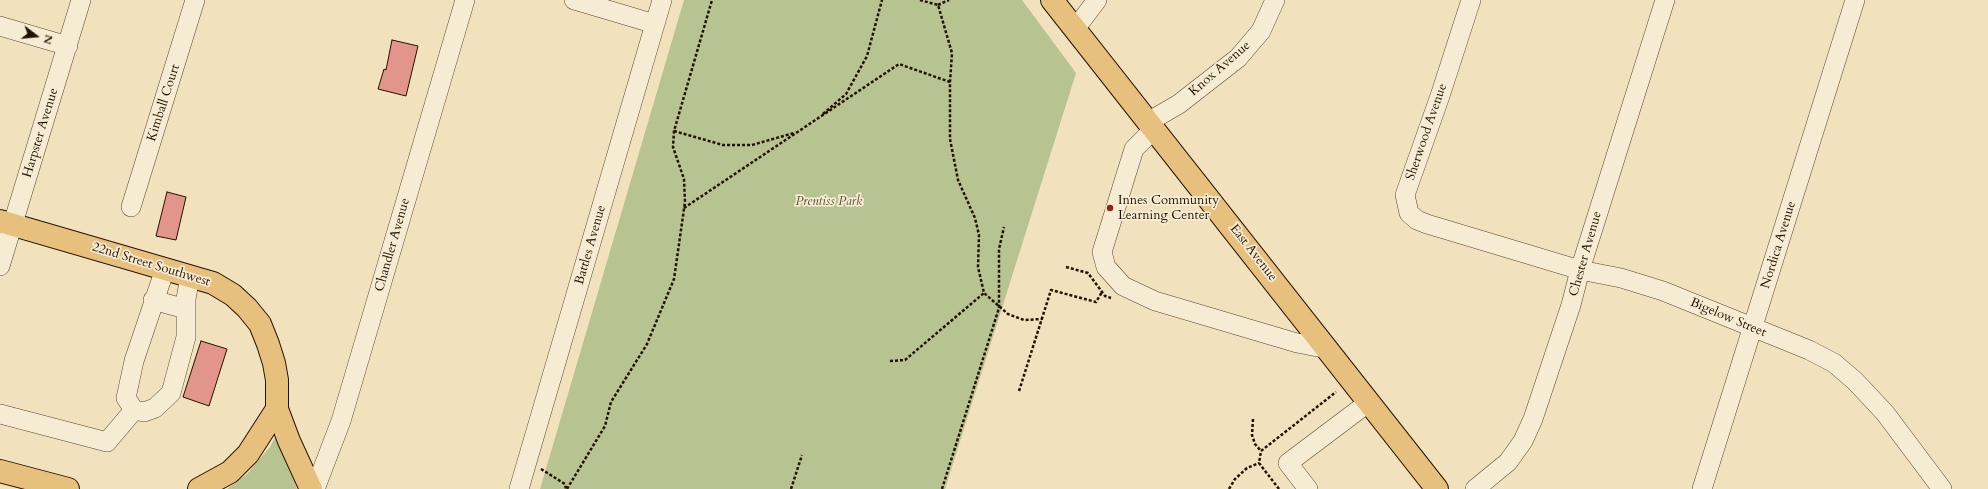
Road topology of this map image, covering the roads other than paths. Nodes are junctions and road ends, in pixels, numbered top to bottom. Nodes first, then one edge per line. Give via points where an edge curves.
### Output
1 (81, 0) edge
2 (195, 0) edge
3 (465, 0) edge
4 (574, 0) edge
5 (662, 0) edge
6 (1052, 0) edge
7 (1097, 0) edge
8 (1275, 0) edge
9 (1471, 0) edge
10 (1665, 0) edge
11 (1855, 0) edge
12 (654, 24) junction
13 (0, 26) edge
14 (1075, 29) junction
15 (68, 46) junction
16 (1151, 125) junction
17 (131, 207) dead end
18 (6, 223) edge
19 (1459, 233) joint
20 (0, 266) edge
21 (165, 269) junction
22 (1580, 270) junction
23 (190, 276) junction
24 (153, 300) junction
25 (186, 309) junction
26 (1754, 328) junction
27 (1328, 349) junction
28 (1369, 402) junction
29 (277, 409) junction
30 (134, 410) junction
31 (0, 414) edge
32 (0, 471) edge
33 (68, 489) edge
34 (199, 489) edge
35 (311, 489) edge
36 (315, 489) edge
37 (519, 489) edge
38 (1308, 489) edge
39 (1437, 489) edge
40 (1475, 489) edge
41 (1702, 489) edge
42 (1942, 489) edge

1 - 15 street, Harpster Avenue
2 - 17 street, Kimball Court
3 - 36 street, Chandler Avenue via 341,421
4 - 12 street
5 - 12 street, Battles Avenue
6 - 14 main road, East Avenue
7 - 14 street
8 - 16 street, Knox Avenue via 1261,31 1238,58
9 - 19 street, Sherwood Avenue via 1405,195 1409,213 1417,220
10 - 22 street, Chester Avenue
11 - 26 street, Nordica Avenue
12 - 37 street, Battles Avenue
13 - 15 street
14 - 16 main road, East Avenue
15 - 18 street, Harpster Avenue
16 - 27 main road, East Avenue
16 - 27 street, Knox Avenue via 1134,149 1102,252 1106,267 1123,286 1155,301 1297,343
18 - 20 street, Harpster Avenue
18 - 21 main road, 22nd Street Southwest
19 - 22 street, Bigelow Street
21 - 23 main road, 22nd Street Southwest
21 - 24 street
22 - 26 street, Bigelow Street via 1620,278 1663,291
22 - 40 street, Chester Avenue via 1547,382 1531,425 1508,462
23 - 25 street
23 - 29 main road, 22nd Street Southwest via 213,283 233,295 260,324 274,363
24 - 25 street
24 - 30 street via 134,361 126,398
25 - 30 street via 186,337 171,393 156,408 144,412
26 - 41 street, Nordica Avenue
26 - 42 street, Bigelow Street via 1809,350 1845,371 1885,413
27 - 28 main road, East Avenue
28 - 38 street via 1288,464
28 - 39 main road, East Avenue
29 - 34 main road via 248,454 230,472
29 - 35 main road, 22nd Street Southwest
30 - 31 street via 107,442
32 - 33 main road

